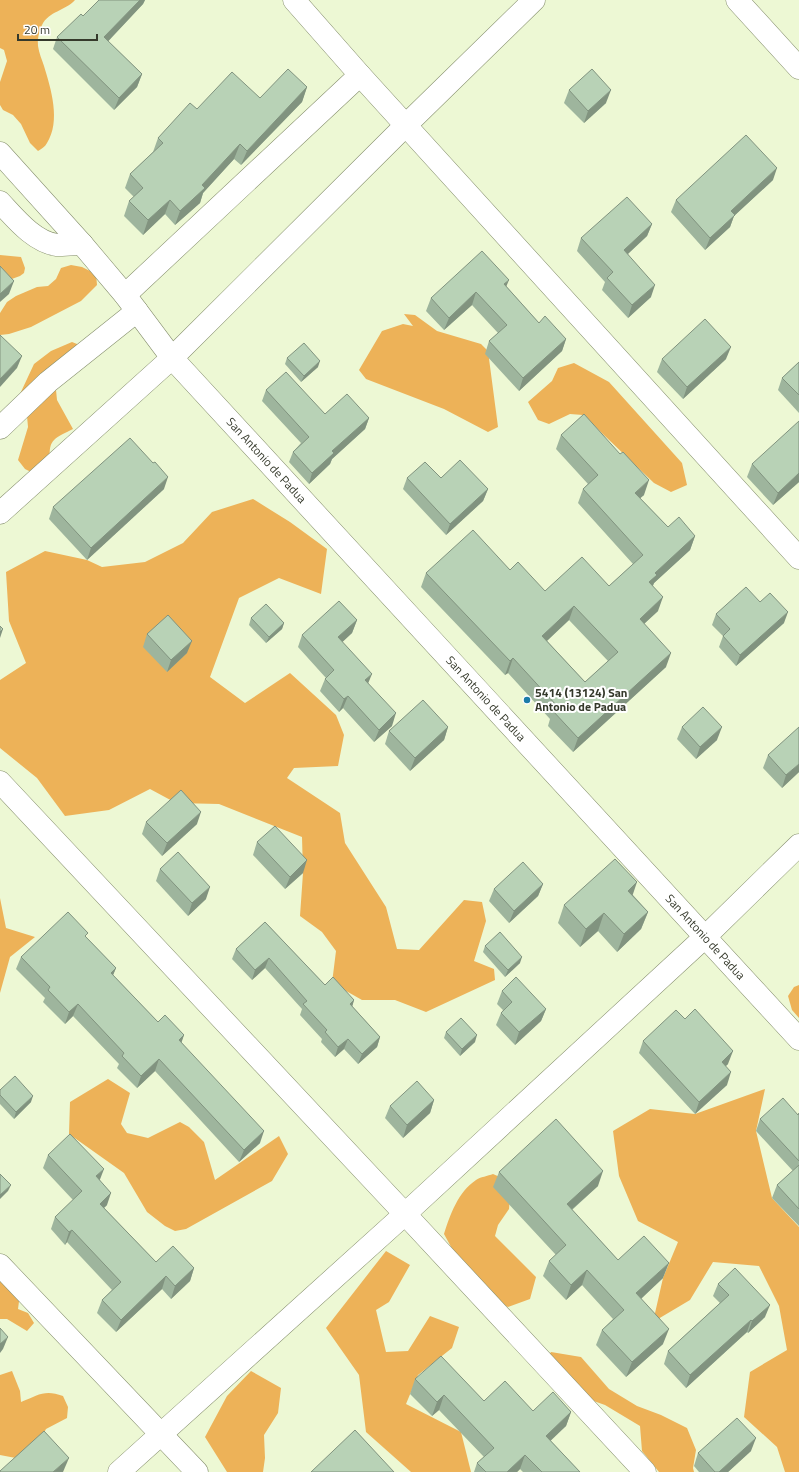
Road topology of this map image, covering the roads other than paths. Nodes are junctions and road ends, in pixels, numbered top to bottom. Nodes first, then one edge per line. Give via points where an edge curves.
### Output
1 (294, 0) edge
2 (534, 0) edge
3 (737, 0) edge
4 (799, 68) edge
5 (360, 75) junction
6 (406, 124) junction
7 (0, 153) edge
8 (0, 202) edge
9 (82, 244) junction
10 (131, 303) junction
11 (172, 358) junction
12 (0, 428) edge
13 (0, 513) edge
14 (799, 558) edge
15 (0, 782) edge
16 (799, 845) edge
17 (705, 936) junction
18 (799, 1039) edge
19 (406, 1214) junction
20 (0, 1265) edge
21 (161, 1433) junction
22 (119, 1472) edge
23 (197, 1472) edge
24 (645, 1472) edge

1 - 5 street
2 - 6 street
3 - 4 street
5 - 6 street
5 - 10 street
6 - 11 street
6 - 14 street
7 - 9 street, San Antonio de Padua
8 - 9 street via 40,239 56,245
9 - 10 street, San Antonio de Padua
10 - 11 street, San Antonio de Padua
10 - 12 street
11 - 13 street
11 - 17 street, San Antonio de Padua
15 - 19 street
16 - 17 street
17 - 18 street, San Antonio de Padua
17 - 19 street
19 - 21 street
19 - 24 street
20 - 21 street
21 - 22 street
21 - 23 street

